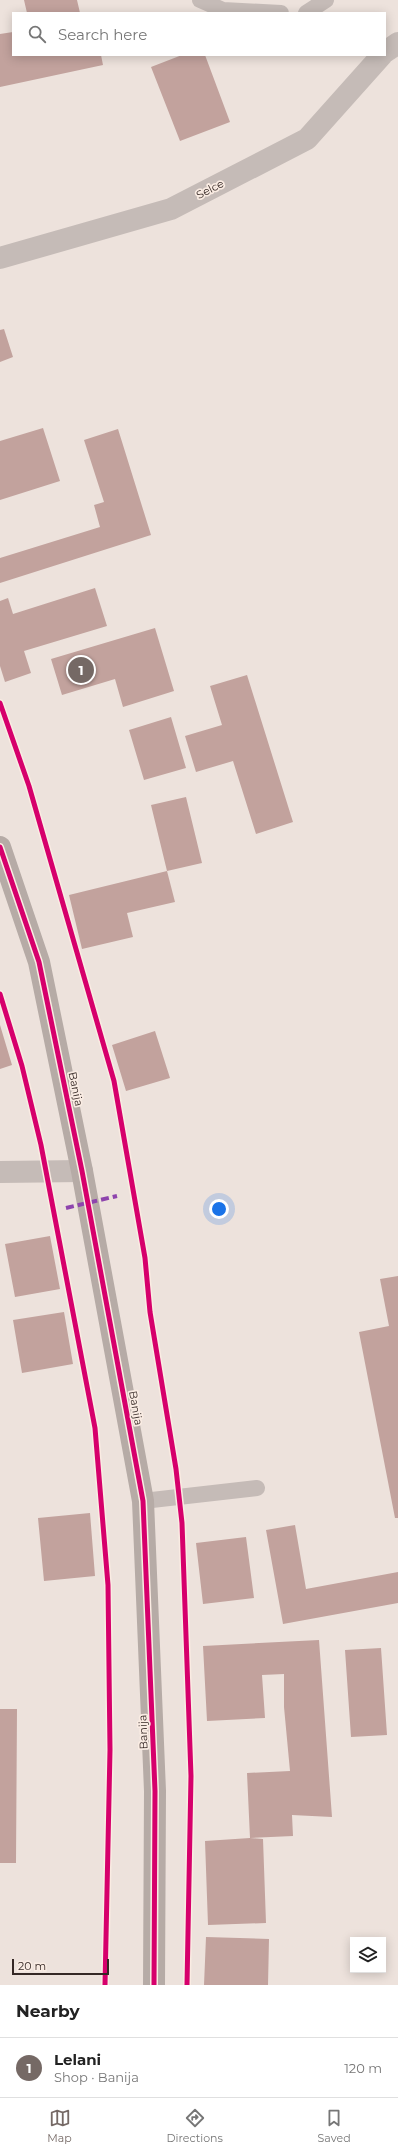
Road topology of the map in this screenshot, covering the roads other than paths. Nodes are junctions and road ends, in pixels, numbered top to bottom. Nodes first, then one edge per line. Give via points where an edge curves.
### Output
1 (200, 0) edge
2 (326, 0) edge
3 (262, 12) edge
4 (308, 12) edge
5 (398, 43) edge
6 (386, 51) edge
7 (381, 56) edge
8 (0, 258) edge
9 (0, 847) edge
10 (82, 1171) junction
11 (0, 1172) edge
12 (257, 1488) dead end
13 (143, 1501) junction
14 (154, 1985) edge

1 - 3 lane via 223,10
2 - 4 lane
5 - 6 street
7 - 8 street, Selce via 307,139 171,209
9 - 10 main road, Banija via 40,962
10 - 11 street
10 - 13 main road, Banija
12 - 13 lane
13 - 14 main road, Banija via 156,1791

